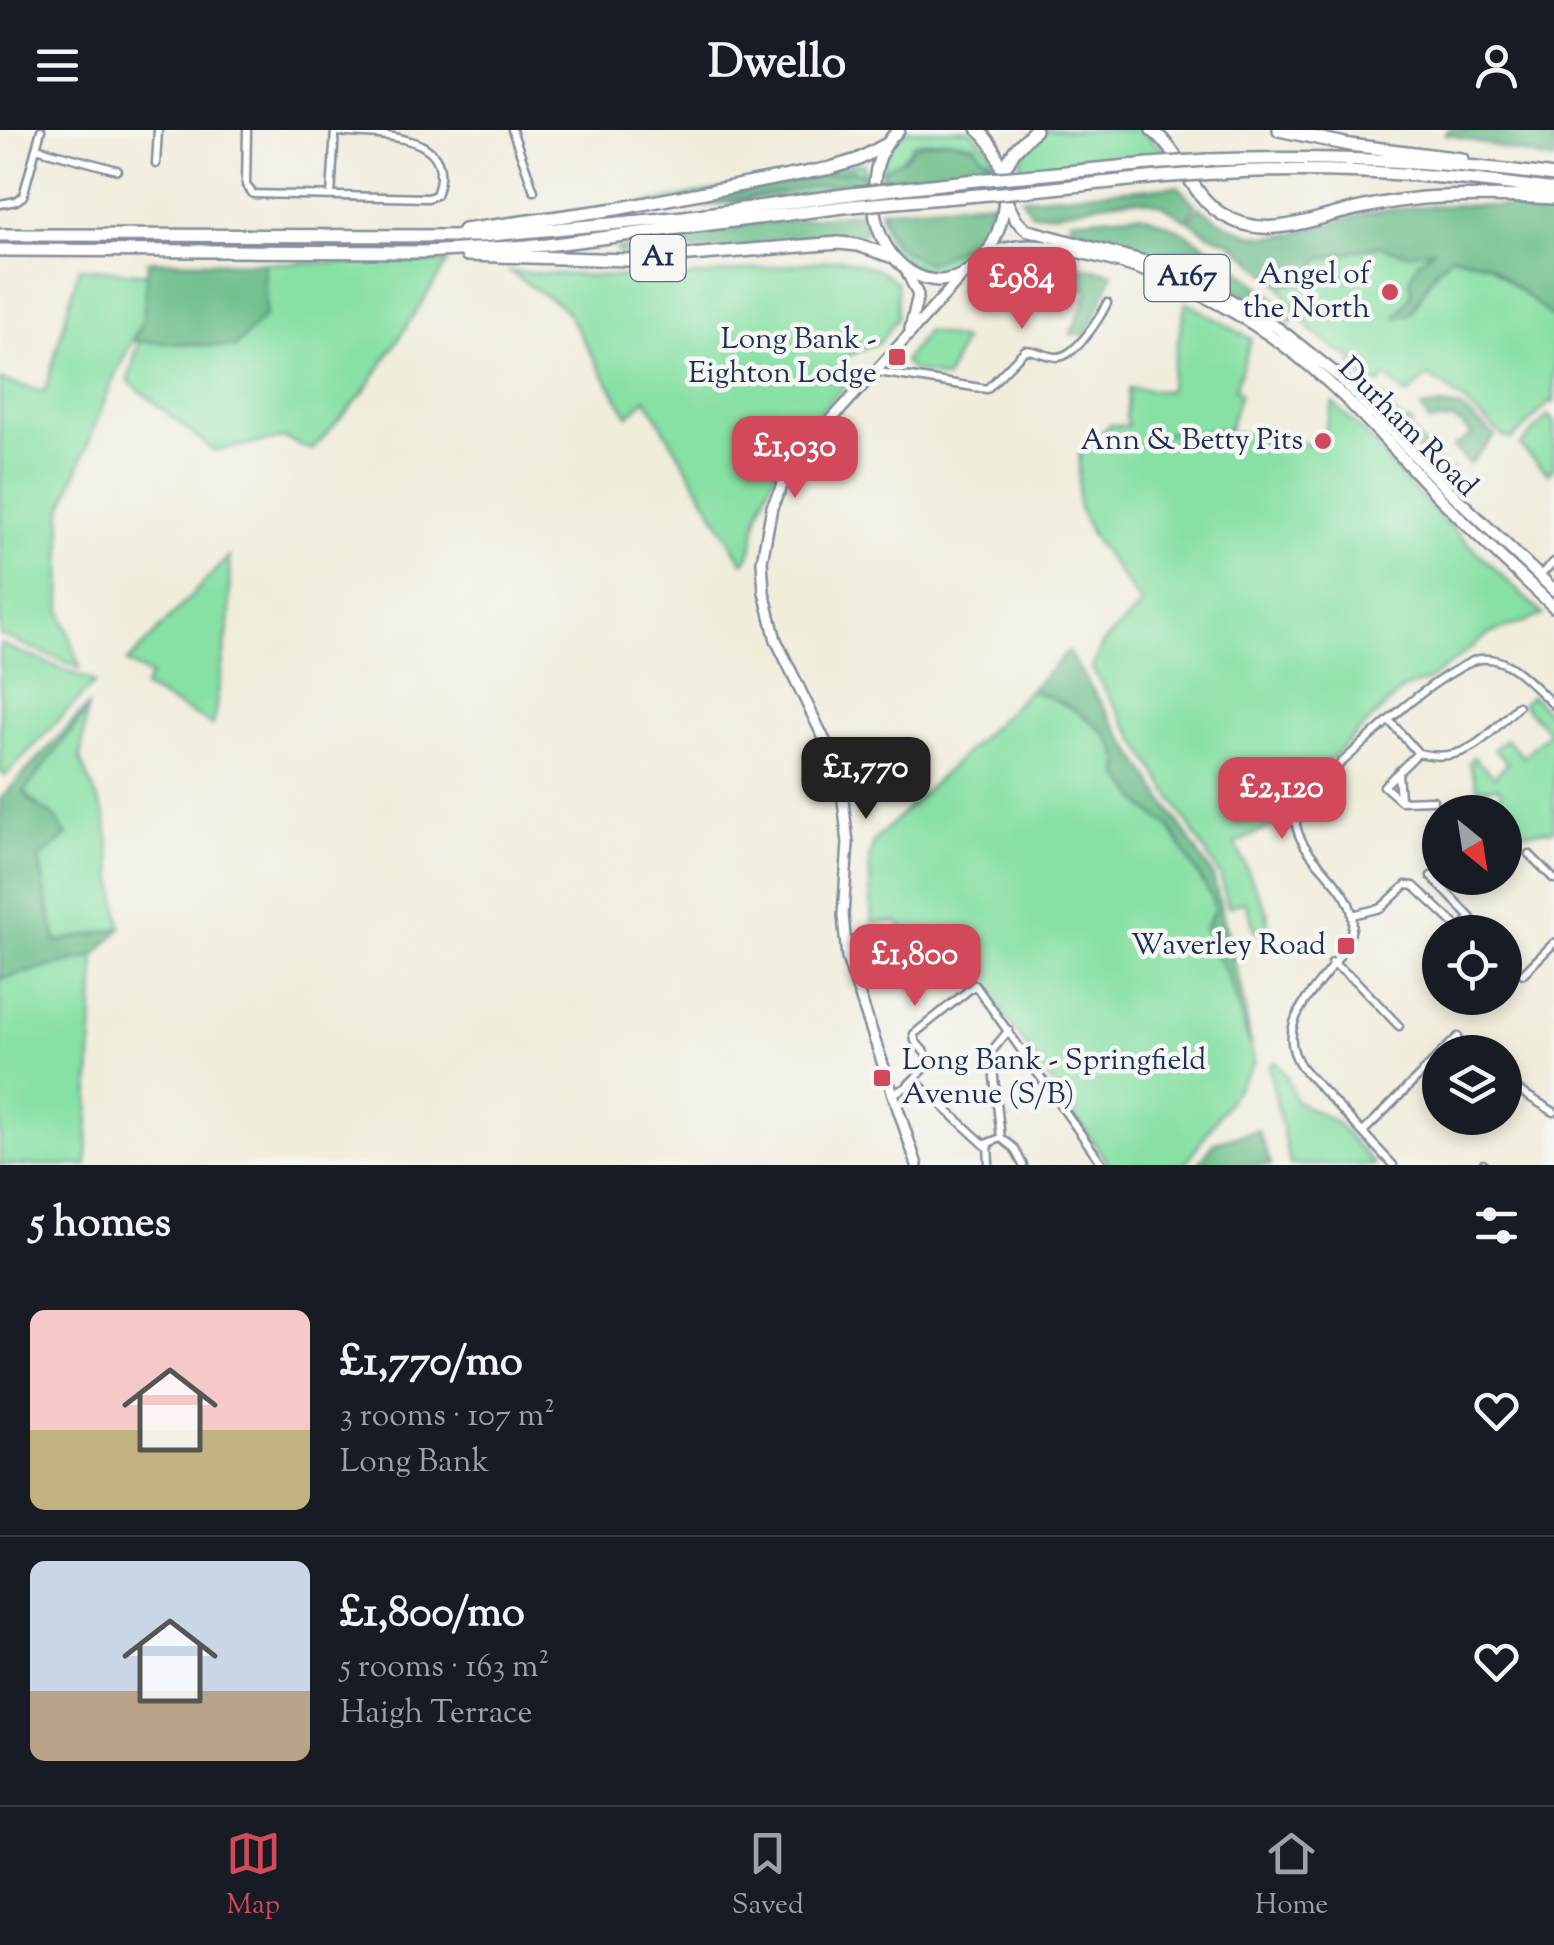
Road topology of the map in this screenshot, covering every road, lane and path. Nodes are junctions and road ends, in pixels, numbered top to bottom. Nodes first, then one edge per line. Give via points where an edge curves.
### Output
1 (42, 130) edge
2 (158, 130) edge
3 (248, 130) edge
4 (512, 130) edge
5 (978, 130) edge
6 (1035, 130) edge
7 (1152, 130) edge
8 (1278, 130) edge
9 (335, 131) edge
10 (893, 135) edge
11 (36, 148) junction
12 (156, 164) dead end
13 (117, 170) dead end
14 (1003, 170) junction
15 (1511, 170) junction
16 (1554, 176) edge
17 (534, 190) dead end
18 (1554, 190) edge
19 (896, 195) junction
20 (331, 196) junction
21 (1004, 196) junction
22 (1554, 198) edge
23 (852, 200) junction
24 (0, 204) edge
25 (0, 235) edge
26 (414, 236) junction
27 (0, 250) edge
28 (423, 252) junction
29 (890, 256) junction
30 (984, 256) junction
31 (906, 270) junction
32 (968, 270) junction
33 (1107, 303) dead end
34 (908, 336) junction
35 (878, 372) junction
36 (1554, 562) edge
37 (1538, 577) junction
38 (1554, 590) edge
39 (1554, 607) edge
40 (1554, 705) edge
41 (1518, 706) dead end
42 (1389, 720) junction
43 (1418, 753) junction
44 (1398, 773) junction
45 (1400, 800) junction
46 (1422, 800) edge
47 (1529, 854) dead end
48 (1554, 879) edge
49 (1422, 893) edge
50 (1424, 895) edge
51 (1449, 895) edge
52 (1352, 915) junction
53 (1554, 943) edge
54 (1332, 962) junction
55 (1523, 974) dead end
56 (1399, 1026) dead end
57 (1009, 1030) junction
58 (1422, 1073) edge
59 (914, 1080) junction
60 (1522, 1092) edge
61 (892, 1094) junction
62 (1554, 1112) edge
63 (1364, 1131) junction
64 (1002, 1138) junction
65 (987, 1147) junction
66 (917, 1165) edge
67 (990, 1165) edge
68 (1022, 1165) edge
69 (1103, 1165) edge
70 (1393, 1165) edge

1 - 11 street
2 - 12 street
3 - 20 street via 248,190 261,196
4 - 17 street
5 - 14 main road, A167 via 994,146
6 - 14 highway
7 - 22 highway via 1204,199 1253,227 1286,228 1421,198
8 - 15 highway, A1
9 - 20 street
9 - 20 street via 412,139 428,147 439,164 439,185 428,198
10 - 26 highway, A1 via 850,163 616,208
10 - 29 main road via 875,172 874,198 877,230
11 - 13 street
11 - 24 street via 22,196
14 - 21 main road, A167
15 - 16 highway, A1
15 - 19 highway, A1, bridge via 1358,158 1208,160 976,180
18 - 19 highway, A1, bridge via 1309,170
19 - 23 highway, A1, bridge
21 - 30 main road, A167
21 - 37 main road, Durham Road / A167 via 1026,230 1150,262 1279,329 1340,378
23 - 26 highway, A1 via 540,232
23 - 28 highway, A1 via 546,245
25 - 26 highway, A1
27 - 28 highway, A1
28 - 29 highway, A1 via 627,260 849,243
29 - 31 main road
30 - 32 main road, A167
30 - 39 main road, Durham Road / A167 via 1037,244 1102,258 1172,282 1248,321 1330,383
31 - 32 main road via 944,278
31 - 34 main road via 918,296
32 - 34 main road
33 - 35 street via 1066,354 1025,350 987,389
34 - 35 main road
35 - 61 main road via 793,462 772,506 762,561 776,640 841,783 847,958
36 - 37 street
37 - 38 main road, Durham Road / A167
40 - 42 street via 1506,662 1486,657 1462,666
41 - 43 street via 1471,750
42 - 43 street
42 - 52 street via 1308,793 1296,813 1298,834
43 - 44 street
44 - 45 street
44 - 45 street via 1384,786
45 - 46 street
47 - 48 street
49 - 52 street via 1406,885 1380,908
50 - 51 street via 1460,929 1471,918
52 - 54 street via 1347,940
53 - 55 street
54 - 56 street
54 - 63 street via 1300,1010 1292,1045 1303,1070
57 - 59 street via 979,988 970,986 914,1034 932,1062
57 - 64 street via 991,1052
57 - 69 street
58 - 63 street
59 - 61 street
59 - 65 street
60 - 62 street
61 - 66 main road
63 - 70 street
64 - 65 street
64 - 68 street
65 - 67 street

